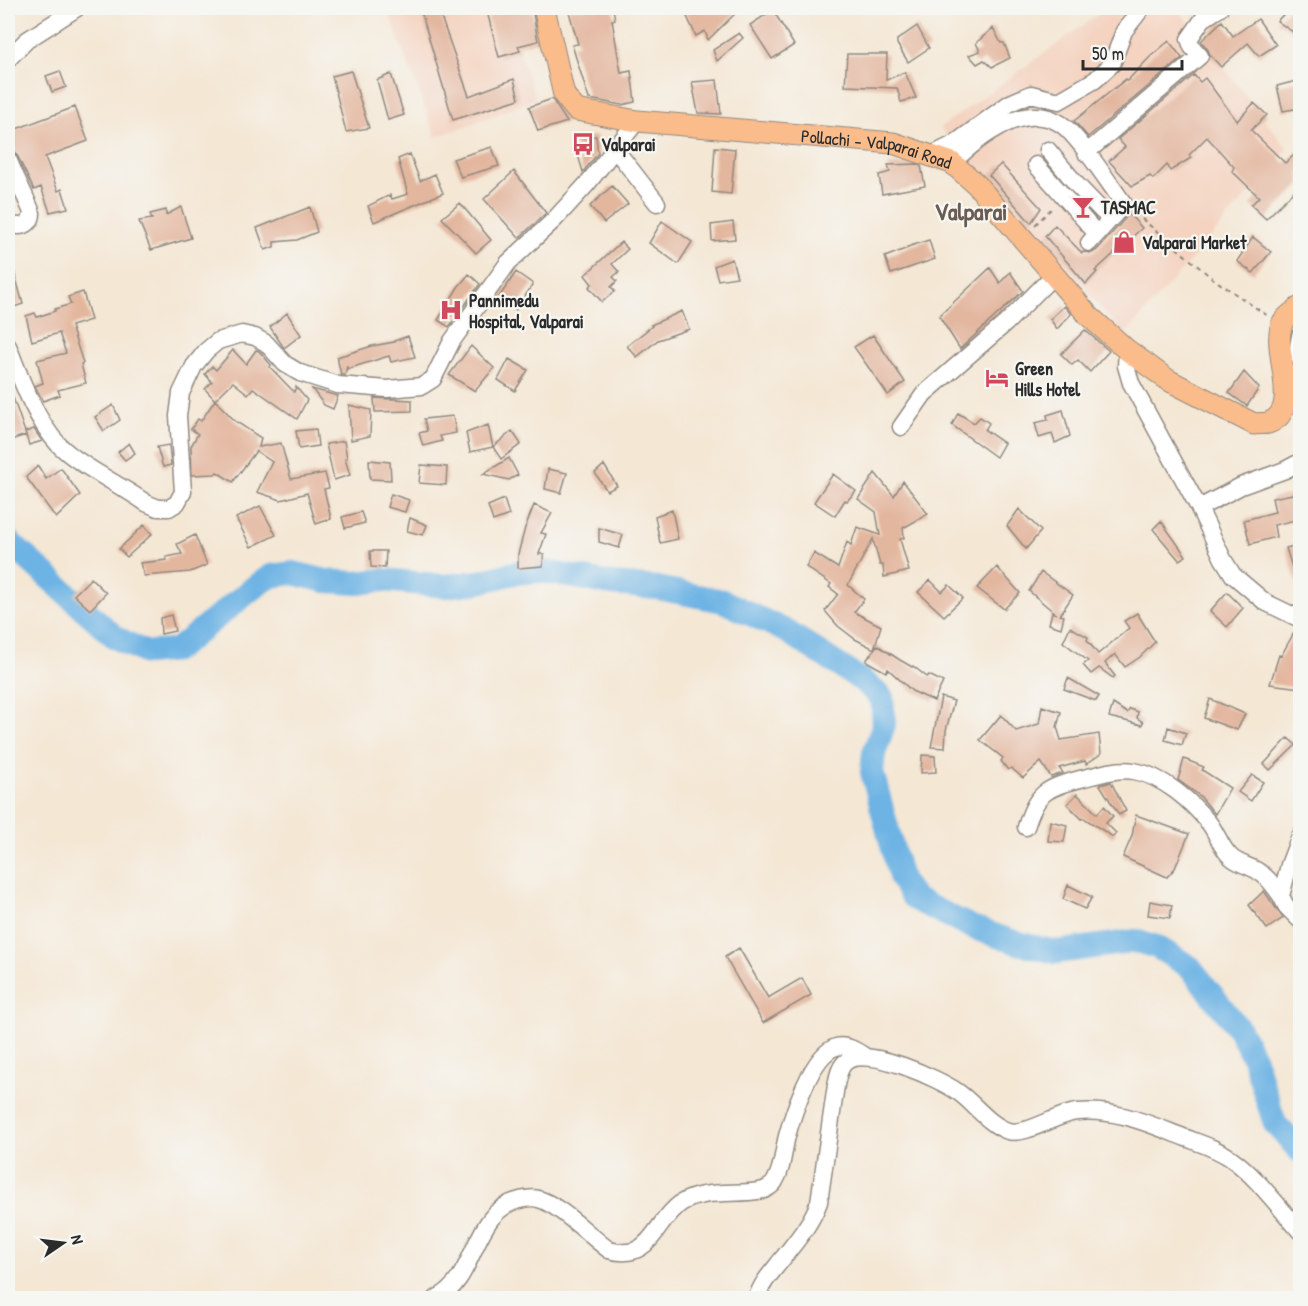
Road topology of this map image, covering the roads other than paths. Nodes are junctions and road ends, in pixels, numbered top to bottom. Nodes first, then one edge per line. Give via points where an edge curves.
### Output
1 (77, 8) edge
2 (544, 8) edge
3 (1142, 8) edge
4 (1220, 8) edge
5 (8, 59) edge
6 (638, 121) junction
7 (615, 149) junction
8 (1048, 150) dead end
9 (1086, 153) junction
10 (930, 156) junction
11 (9, 161) dead end
12 (952, 163) junction
13 (1036, 165) dead end
14 (657, 203) dead end
15 (1103, 212) dead end
16 (8, 222) edge
17 (1054, 275) junction
18 (1294, 324) edge
19 (8, 346) edge
20 (1127, 350) junction
21 (1300, 359) edge
22 (901, 427) dead end
23 (1300, 462) edge
24 (1199, 508) junction
25 (1300, 619) edge
26 (1026, 827) dead end
27 (1300, 836) edge
28 (1281, 896) junction
29 (1300, 920) edge
30 (866, 1057) junction
31 (1300, 1232) edge
32 (437, 1299) edge
33 (757, 1299) edge

1 - 5 street via 27,40
2 - 6 main road, Pollachi - Valparai Road via 564,95 570,104 576,110
3 - 10 street via 1124,31 1112,64 1095,80 1059,101 1031,94 1010,103 954,144
4 - 9 street via 1203,19 1189,39 1200,56
6 - 7 street
6 - 10 main road, Pollachi - Valparai Road via 893,142
7 - 14 street
7 - 19 street via 554,220 508,263 452,341 433,379 422,386 387,389 338,385 300,374 255,337 242,334 218,341 194,366 181,393 178,416 183,492 169,508 146,503 59,445 18,375
8 - 15 street
9 - 12 street via 1062,124 1031,115 999,127
9 - 13 street via 1124,204 1097,234
10 - 12 main road, Pollachi - Valparai Road
11 - 16 street via 33,215 23,225
12 - 17 main road, Pollachi - Valparai Road via 976,184
17 - 20 main road, Pollachi - Valparai Road via 1089,316
17 - 22 street via 1006,323 924,393
18 - 20 main road, Pollachi - Valparai Road via 1280,347 1285,402 1279,415 1269,422 1254,424 1168,380
18 - 21 street
20 - 24 street via 1131,383
23 - 24 street
24 - 25 street via 1233,574 1265,602
26 - 28 street via 1037,801 1053,786 1108,772 1134,771 1177,792 1209,823 1232,858 1269,878
27 - 28 street
28 - 29 street
30 - 31 street via 938,1081 1002,1129 1013,1132 1063,1114 1089,1111 1131,1118 1216,1149 1244,1169
30 - 32 street via 835,1047 817,1064 792,1118 780,1172 774,1184 764,1190 696,1196 684,1201 643,1248 631,1252 609,1250 538,1198 514,1202 493,1216 454,1284
30 - 33 street via 847,1060 841,1067 819,1202 806,1228 768,1277

